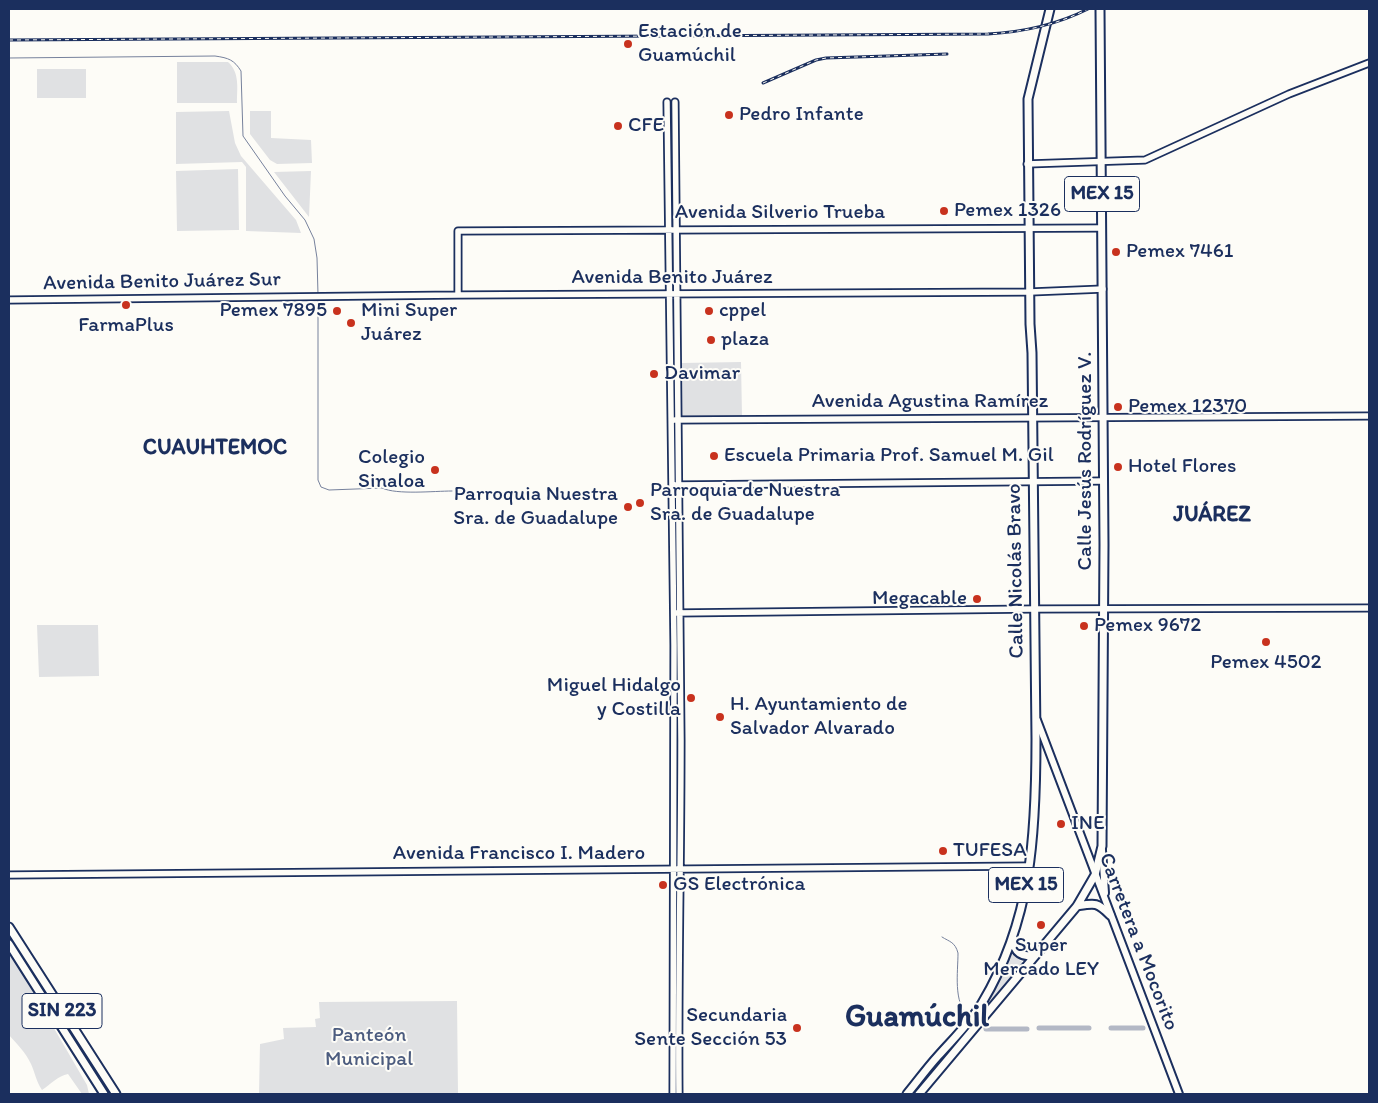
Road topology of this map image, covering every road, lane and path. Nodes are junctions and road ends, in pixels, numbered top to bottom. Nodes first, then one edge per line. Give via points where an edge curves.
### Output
1 (1050, 9) edge
2 (1100, 9) edge
3 (1369, 62) edge
4 (667, 102) dead end
5 (675, 102) dead end
6 (1102, 162) junction
7 (1027, 164) junction
8 (1028, 228) junction
9 (1102, 228) junction
10 (668, 230) junction
11 (676, 230) junction
12 (1103, 289) junction
13 (1030, 292) junction
14 (669, 294) junction
15 (677, 294) junction
16 (458, 295) junction
17 (315, 297) joint
18 (9, 300) edge
19 (1369, 416) edge
20 (1103, 417) junction
21 (1032, 418) junction
22 (670, 420) junction
23 (678, 420) junction
24 (1033, 481) junction
25 (1103, 481) junction
26 (671, 485) junction
27 (679, 485) junction
28 (1369, 608) edge
29 (1034, 609) junction
30 (1103, 609) junction
31 (677, 613) junction
32 (1035, 716) junction
33 (1102, 846) junction
34 (1030, 866) junction
35 (681, 868) junction
36 (673, 869) junction
37 (9, 875) edge
38 (1095, 875) junction
39 (1077, 906) junction
40 (1110, 914) junction
41 (9, 927) edge
42 (1013, 938) junction
43 (9, 944) edge
44 (1036, 954) junction
45 (47, 986) junction
46 (38, 991) junction
47 (104, 1094) edge
48 (116, 1094) edge
49 (672, 1094) edge
50 (679, 1094) edge
51 (907, 1094) edge
52 (919, 1094) edge
53 (1179, 1094) edge

1 - 7 main road, Calle Nicolás Bravo / MEX 15 via 1028,94
2 - 6 main road, Calle Jesús Rodríguez V. / MEX 15
3 - 6 street via 1145,160
4 - 10 street
5 - 11 street
6 - 7 street
6 - 9 main road, Calle Jesús Rodríguez V. / MEX 15
7 - 8 main road, Calle Nicolás Bravo / MEX 15
8 - 9 street, Avenida Silverio Trueba
8 - 11 street, Avenida Silverio Trueba
8 - 13 main road, Calle Nicolás Bravo / MEX 15
9 - 12 main road, Calle Jesús Rodríguez V. / MEX 15
10 - 11 street, Avenida Silverio Trueba
10 - 14 street
10 - 16 street, Avenida Silverio Trueba via 458,231
11 - 15 street
12 - 13 street
12 - 20 main road, Calle Jesús Rodríguez V. / MEX 15
13 - 15 street, Avenida Benito Juárez
13 - 21 main road, Calle Nicolás Bravo / MEX 15
14 - 15 street, Avenida Benito Juárez
14 - 16 street, Avenida Benito Juárez
14 - 22 street
15 - 23 street
16 - 17 street, Avenida Benito Juárez
17 - 18 street, Avenida Benito Juárez Sur
19 - 20 street, Avenida Agustina Ramírez
20 - 21 street, Avenida Agustina Ramírez
20 - 25 main road, Calle Jesús Rodríguez V. / MEX 15
21 - 23 street, Avenida Agustina Ramírez
21 - 24 main road, Calle Nicolás Bravo / MEX 15
22 - 23 street, Avenida Agustina Ramírez
22 - 26 street
23 - 27 street
24 - 25 street
24 - 27 street
24 - 29 main road, Calle Nicolás Bravo / MEX 15
25 - 30 main road, Calle Jesús Rodríguez V. / MEX 15
26 - 27 street
26 - 31 street
27 - 31 street
28 - 30 street
29 - 30 street
29 - 31 street
29 - 32 main road, Calle Nicolás Bravo / MEX 15
30 - 33 main road, Calle Jesús Rodríguez V. / MEX 15
31 - 35 street
31 - 36 street
32 - 34 main road, Calle Nicolás Bravo / MEX 15 via 1036,802
32 - 38 main road, Carretera a Mocorito
33 - 38 main road, MEX 15
33 - 40 main road, Calle Jesús Rodríguez V.
34 - 35 street, Avenida Francisco I. Madero
34 - 42 main road, Calle Nicolás Bravo / MEX 15
35 - 36 street, Avenida Francisco I. Madero
35 - 50 street
36 - 37 street, Avenida Francisco I. Madero
36 - 49 street
38 - 39 main road, MEX 15
38 - 40 main road, Carretera a Mocorito
39 - 40 main road via 1098,904
39 - 44 main road, MEX 15
40 - 53 main road, Carretera a Mocorito
41 - 45 main road, SIN 223
42 - 44 main road via 1017,952 1023,956
42 - 51 main road, Calle Nicolás Bravo / MEX 15 via 998,973 970,1020
43 - 46 main road, SIN 223
44 - 52 main road, MEX 15
45 - 46 main road
45 - 48 main road, SIN 223
46 - 47 main road, SIN 223

